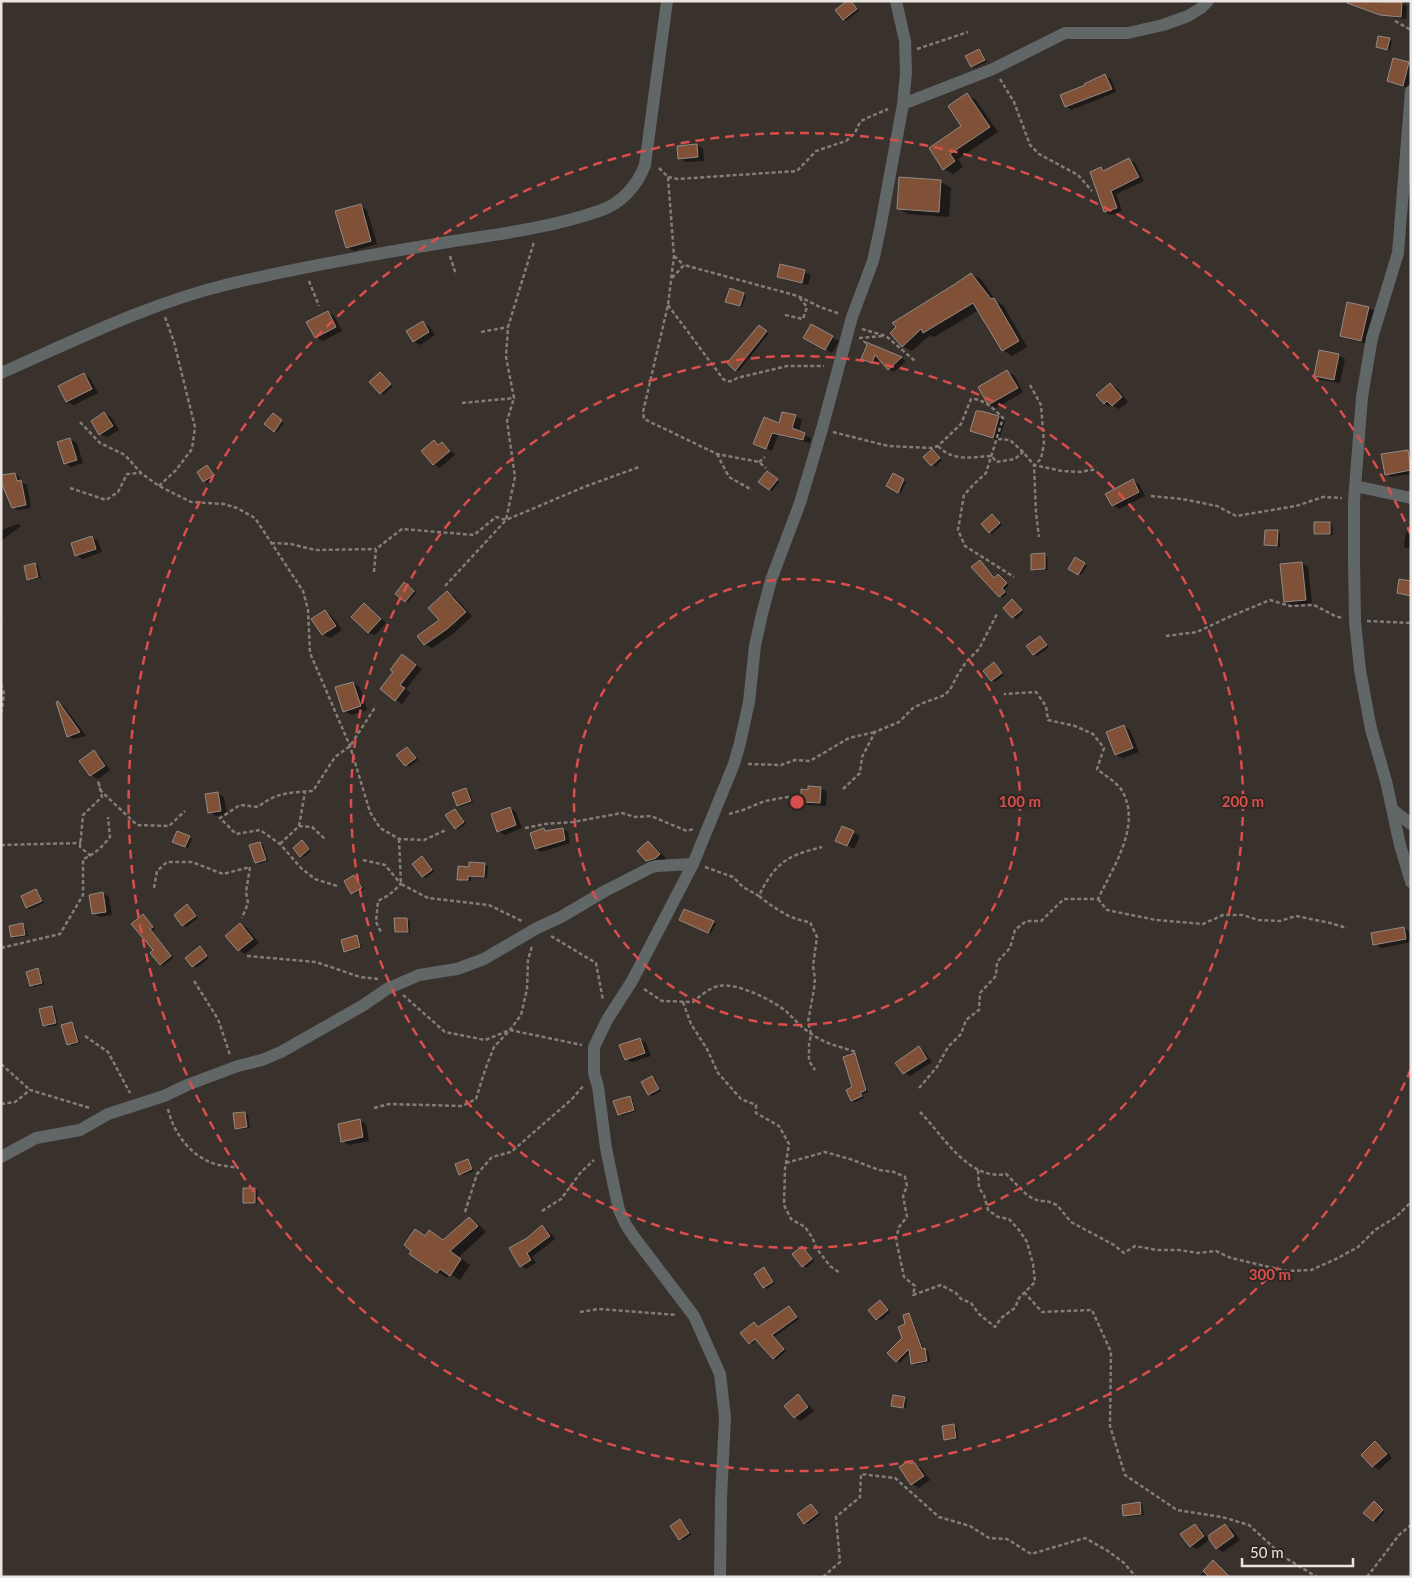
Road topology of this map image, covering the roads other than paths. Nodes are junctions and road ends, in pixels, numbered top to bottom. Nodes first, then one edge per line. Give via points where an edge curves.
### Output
1 (667, 1) edge
2 (896, 1) edge
3 (1208, 1) edge
4 (1411, 91) edge
5 (903, 104) junction
6 (1, 372) edge
7 (1355, 486) junction
8 (1411, 498) edge
9 (1393, 810) junction
10 (1411, 824) edge
11 (693, 864) junction
12 (1411, 882) edge
13 (1, 1157) edge
14 (720, 1577) edge

1 - 6 street via 645,165 637,182 620,200 601,211 538,228 446,242 230,284 161,304
2 - 5 street via 907,53
3 - 5 street via 1188,16 1128,33 1065,33 994,69
4 - 7 street via 1398,253 1372,338 1362,397
5 - 11 street via 873,261 850,326 800,503 771,580 755,646 749,702 734,764
7 - 8 street
7 - 9 street via 1355,621 1360,670
9 - 10 street
9 - 12 street
11 - 13 street via 652,868 484,959 404,981 281,1052 108,1114 80,1130 29,1140
11 - 14 street via 594,1047 594,1072 619,1210 626,1225 694,1316 720,1374 725,1434

